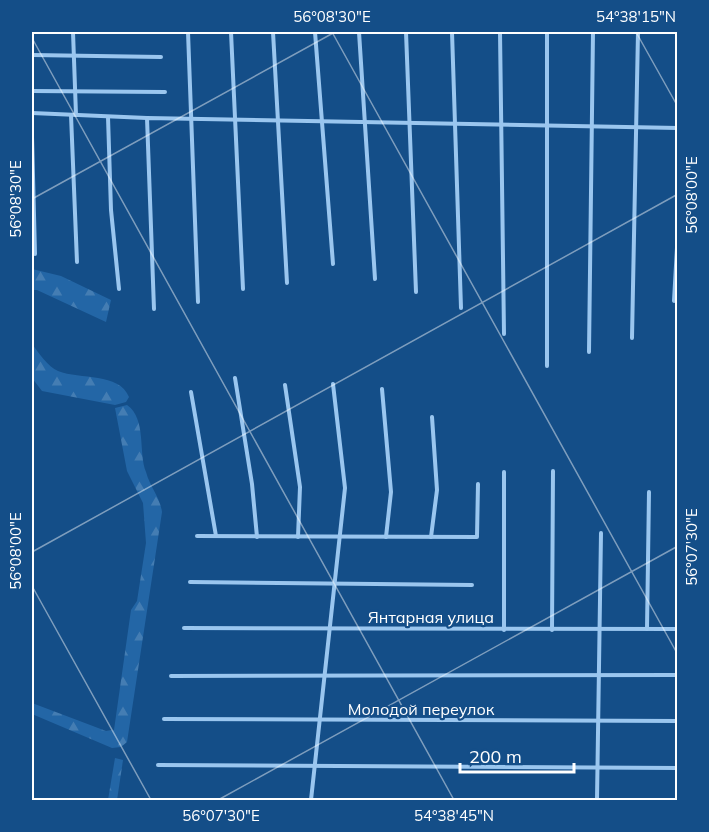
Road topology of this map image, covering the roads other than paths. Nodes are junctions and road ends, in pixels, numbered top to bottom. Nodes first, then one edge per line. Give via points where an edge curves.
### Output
1 (73, 32) edge
2 (188, 32) edge
3 (231, 32) edge
4 (273, 32) edge
5 (315, 32) edge
6 (359, 32) edge
7 (406, 32) edge
8 (452, 32) edge
9 (500, 32) edge
10 (546, 32) edge
11 (593, 32) edge
12 (638, 32) edge
13 (32, 55) edge
14 (74, 56) junction
15 (161, 57) dead end
16 (32, 91) edge
17 (75, 91) junction
18 (165, 92) dead end
19 (32, 113) edge
20 (74, 115) junction
21 (108, 117) junction
22 (147, 118) junction
23 (191, 119) junction
24 (235, 120) junction
25 (278, 120) junction
26 (321, 121) junction
27 (364, 122) junction
28 (408, 123) junction
29 (454, 124) junction
30 (500, 125) junction
31 (546, 125) junction
32 (591, 126) junction
33 (637, 127) junction
34 (678, 128) edge
35 (32, 137) edge
36 (678, 230) edge
37 (35, 254) dead end
38 (77, 262) dead end
39 (333, 264) dead end
40 (375, 279) dead end
41 (287, 283) dead end
42 (119, 289) dead end
43 (243, 290) dead end
44 (416, 292) dead end
45 (674, 301) dead end
46 (198, 303) dead end
47 (461, 308) dead end
48 (154, 309) dead end
49 (504, 334) dead end
50 (632, 338) dead end
51 (589, 352) dead end
52 (547, 366) dead end
53 (235, 378) dead end
54 (333, 384) dead end
55 (285, 385) dead end
56 (382, 389) dead end
57 (191, 392) dead end
58 (432, 417) dead end
59 (553, 471) dead end
60 (504, 472) dead end
61 (478, 484) dead end
62 (649, 492) dead end
63 (601, 533) dead end
64 (197, 536) dead end
65 (216, 536) junction
66 (257, 537) junction
67 (298, 537) junction
68 (339, 537) junction
69 (386, 537) junction
70 (431, 537) junction
71 (190, 582) dead end
72 (334, 584) junction
73 (472, 585) dead end
74 (183, 628) dead end
75 (329, 629) junction
76 (601, 629) junction
77 (647, 629) junction
78 (678, 629) edge
79 (504, 630) junction
80 (552, 630) junction
81 (599, 675) junction
82 (678, 675) edge
83 (171, 676) dead end
84 (324, 676) junction
85 (164, 719) dead end
86 (319, 721) junction
87 (598, 721) junction
88 (678, 721) edge
89 (158, 765) dead end
90 (314, 766) junction
91 (598, 767) junction
92 (678, 768) edge
93 (310, 801) edge
94 (597, 801) edge

1 - 14 street
2 - 23 street
3 - 24 street
4 - 25 street
5 - 26 street
6 - 27 street
7 - 28 street
8 - 29 street
9 - 30 street
10 - 31 street
11 - 32 street
12 - 33 street
13 - 14 street
14 - 15 street
14 - 17 street
16 - 17 street
17 - 18 street
17 - 20 street
19 - 20 street
20 - 21 street
20 - 38 street
21 - 22 street
21 - 42 street
22 - 23 street
22 - 48 street
23 - 24 street
23 - 46 street
24 - 25 street
24 - 43 street
25 - 26 street
25 - 41 street
26 - 27 street
26 - 39 street
27 - 28 street
27 - 40 street
28 - 29 street
28 - 44 street
29 - 30 street
29 - 47 street
30 - 31 street
30 - 49 street
31 - 32 street
31 - 52 street
32 - 33 street
32 - 51 street
33 - 34 street
33 - 50 street
35 - 37 street
36 - 45 street
53 - 66 street
54 - 68 street via 345,488
55 - 67 street via 300,487
56 - 69 street via 391,492
57 - 65 street
58 - 70 street via 437,490
59 - 80 street
60 - 79 street
61 - 70 street via 477,537
62 - 77 street
63 - 76 street
64 - 65 street
65 - 66 street
66 - 67 street
67 - 68 street
68 - 69 street
68 - 72 street
69 - 70 street
71 - 72 street
72 - 73 street
72 - 75 street
74 - 75 street, Янтарная улица
75 - 79 street, Янтарная улица
75 - 84 street
76 - 77 street, Янтарная улица
76 - 80 street, Янтарная улица
76 - 81 street
77 - 78 street, Янтарная улица
79 - 80 street, Янтарная улица
81 - 82 street
81 - 84 street
81 - 87 street
83 - 84 street
84 - 86 street
85 - 86 street, Молодой переулок
86 - 87 street, Молодой переулок
86 - 90 street
87 - 88 street, Молодой переулок
87 - 91 street
89 - 90 street
90 - 91 street
90 - 93 street
91 - 92 street
91 - 94 street

